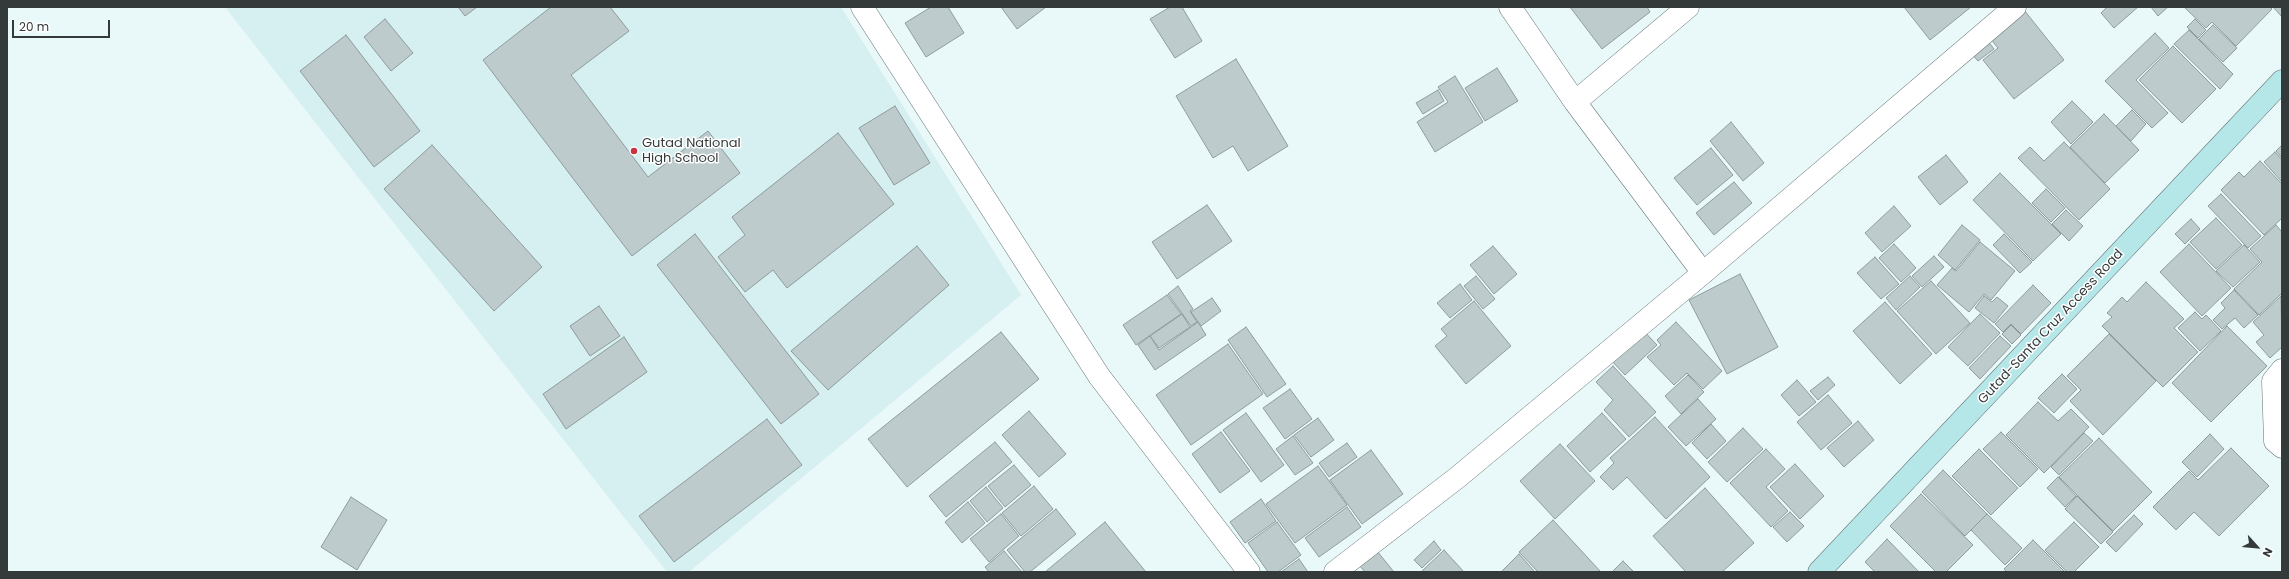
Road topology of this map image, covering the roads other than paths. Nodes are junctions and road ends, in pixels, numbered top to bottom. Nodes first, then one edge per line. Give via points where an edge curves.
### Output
1 (862, 7) edge
2 (1510, 7) edge
3 (1688, 7) edge
4 (2015, 7) edge
5 (2282, 81) edge
6 (1575, 102) junction
7 (1703, 273) junction
8 (2282, 370) edge
9 (2282, 447) edge
10 (1249, 572) edge
11 (1335, 572) edge
12 (1819, 572) edge

1 - 10 street via 1099,376
2 - 6 street
3 - 6 street
4 - 7 street
5 - 12 main road, Gutad-Santa Cruz Access Road
6 - 7 street
7 - 11 street via 1458,477
8 - 9 street via 2272,381 2275,441

